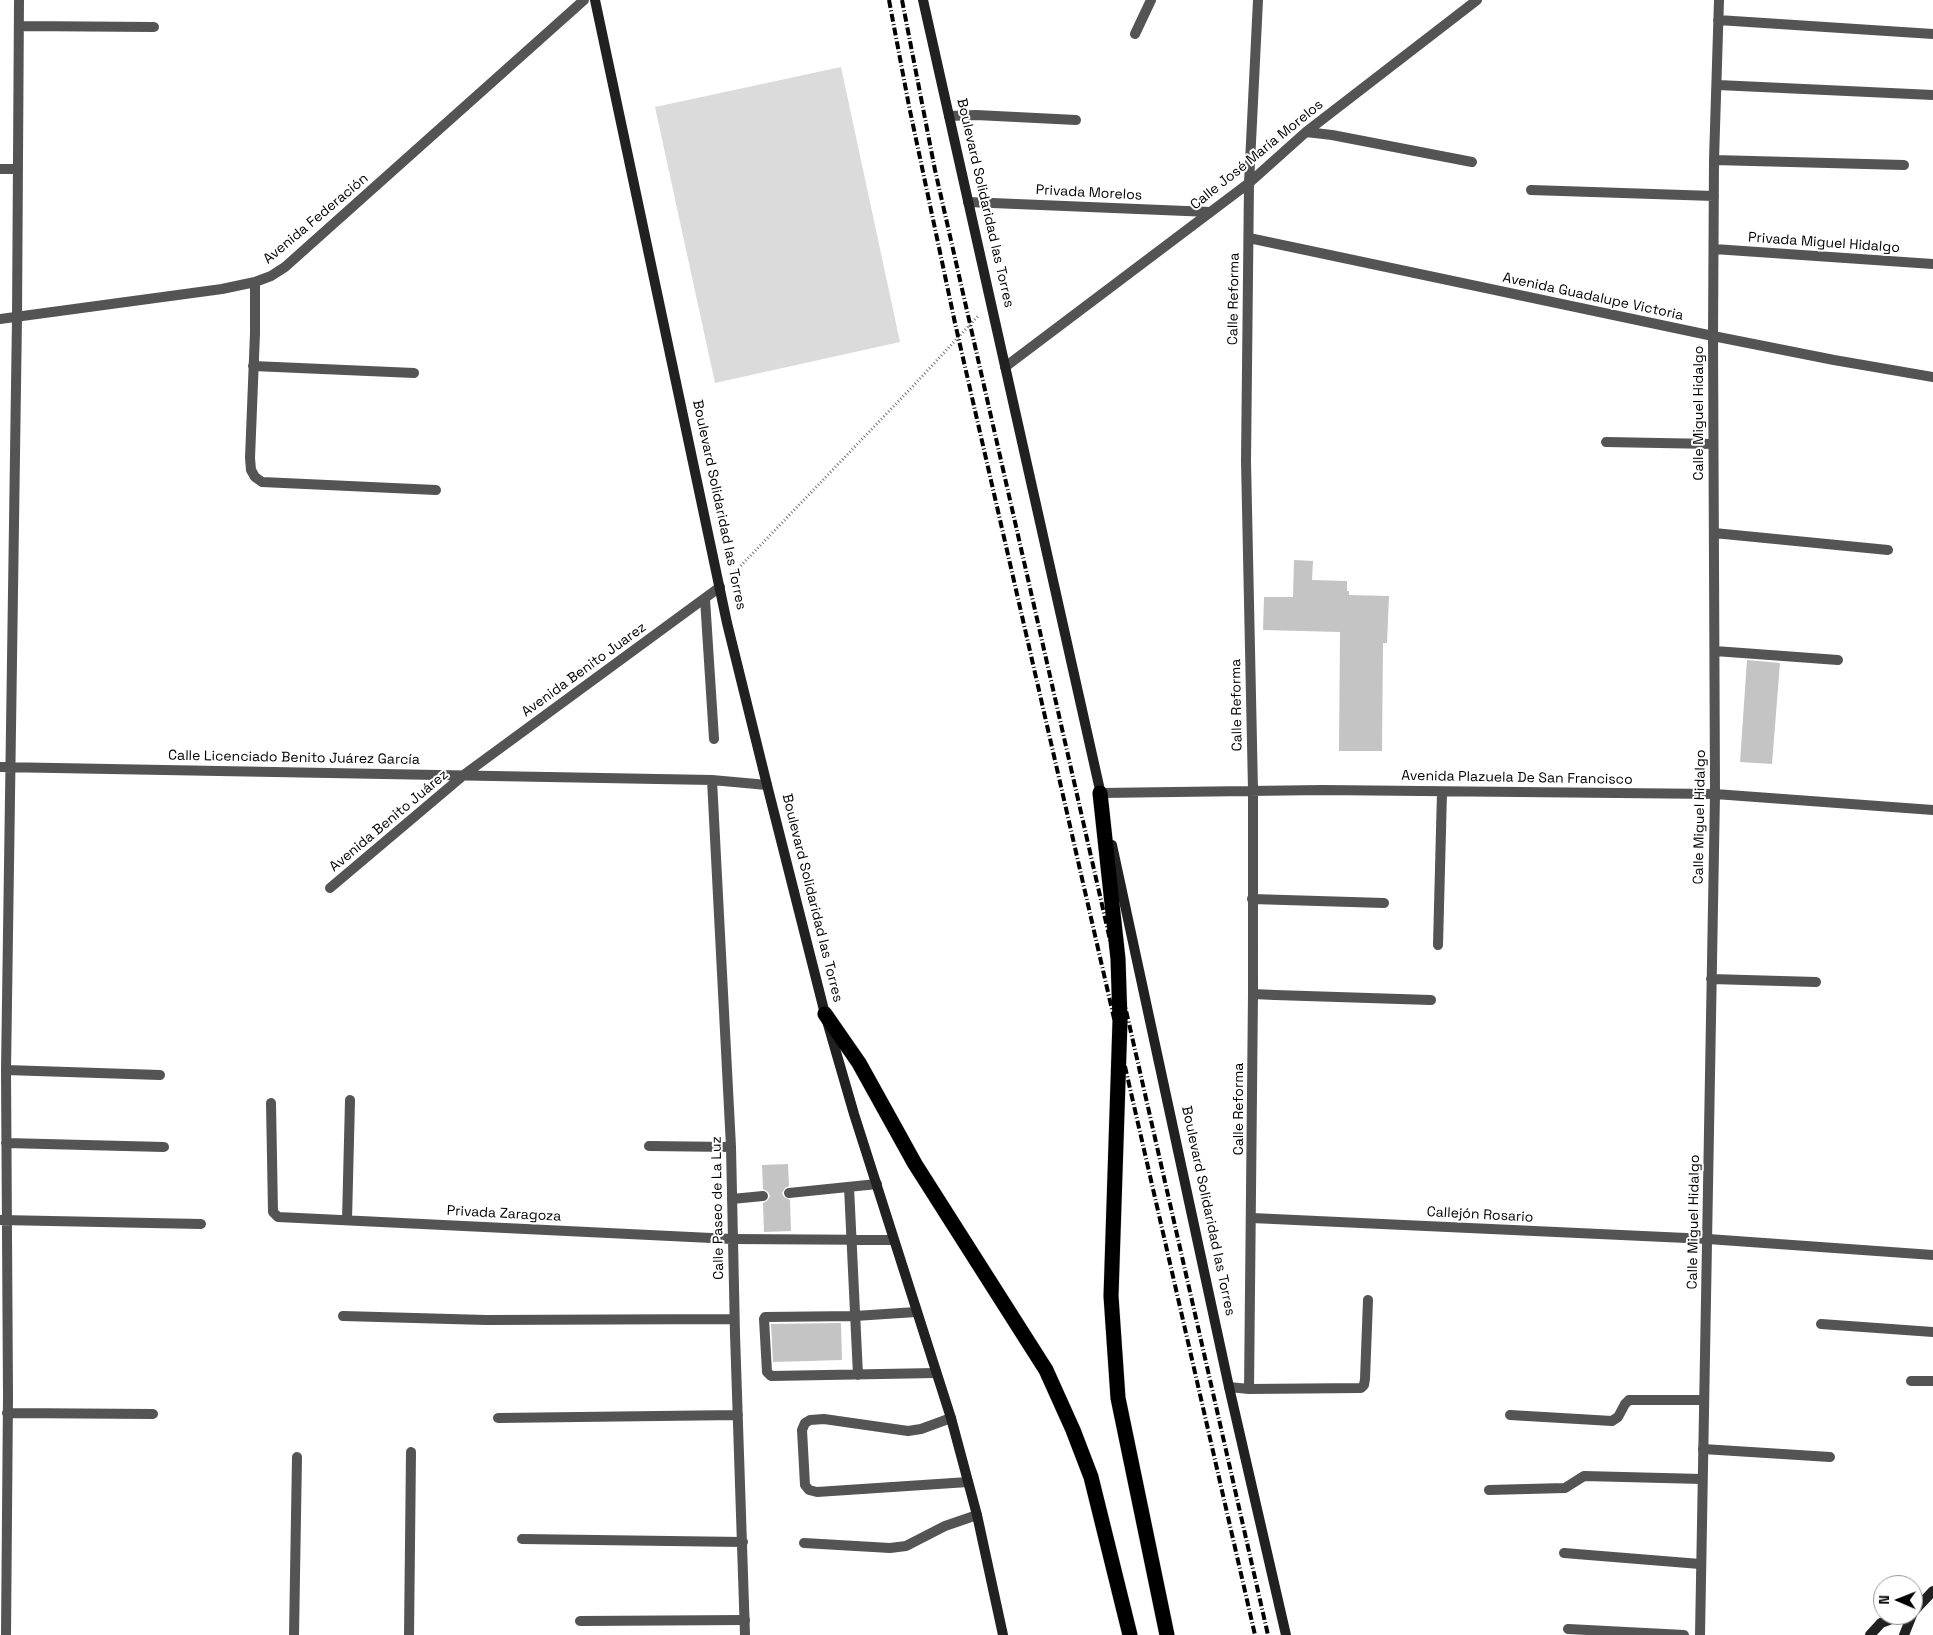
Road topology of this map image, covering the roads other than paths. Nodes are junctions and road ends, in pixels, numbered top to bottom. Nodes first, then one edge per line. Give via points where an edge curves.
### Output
1 (19, 0) edge
2 (584, 0) edge
3 (595, 0) edge
4 (923, 0) edge
5 (1151, 0) edge
6 (1258, 0) edge
7 (1478, 0) edge
8 (1719, 0) edge
9 (1718, 20) junction
10 (20, 26) junction
11 (154, 27) dead end
12 (1135, 34) dead end
13 (1933, 34) edge
14 (1718, 85) junction
15 (1933, 95) edge
16 (949, 116) junction
17 (1076, 120) dead end
18 (1306, 132) junction
19 (1714, 160) junction
20 (1472, 162) dead end
21 (1904, 165) dead end
22 (0, 169) edge
23 (18, 169) junction
24 (1250, 183) junction
25 (1531, 190) dead end
26 (1714, 196) junction
27 (968, 202) junction
28 (1210, 212) junction
29 (1249, 238) junction
30 (1714, 249) junction
31 (1933, 264) edge
32 (255, 282) junction
33 (17, 318) junction
34 (0, 320) edge
35 (1713, 336) junction
36 (253, 366) junction
37 (1005, 367) junction
38 (414, 373) dead end
39 (1933, 377) edge
40 (1606, 442) dead end
41 (1713, 444) junction
42 (436, 490) dead end
43 (1714, 533) junction
44 (1888, 550) dead end
45 (720, 587) junction
46 (705, 598) junction
47 (1715, 651) junction
48 (1838, 660) dead end
49 (714, 739) dead end
50 (5, 767) edge
51 (465, 774) junction
52 (712, 780) junction
53 (767, 785) junction
54 (1252, 790) junction
55 (1442, 792) junction
56 (1100, 793) junction
57 (1715, 794) junction
58 (1933, 810) edge
59 (330, 888) dead end
60 (1252, 899) junction
61 (1384, 903) dead end
62 (1438, 944) dead end
63 (1711, 979) junction
64 (1816, 982) dead end
65 (1253, 994) junction
66 (1431, 1000) dead end
67 (825, 1014) junction
68 (6, 1070) junction
69 (160, 1075) dead end
70 (350, 1100) dead end
71 (271, 1103) dead end
72 (6, 1143) junction
73 (648, 1146) dead end
74 (164, 1147) dead end
75 (731, 1147) junction
76 (877, 1184) junction
77 (849, 1187) junction
78 (789, 1193) dead end
79 (763, 1196) dead end
80 (732, 1199) junction
81 (1252, 1218) junction
82 (3, 1220) edge
83 (347, 1220) junction
84 (201, 1224) dead end
85 (852, 1239) junction
86 (1708, 1239) junction
87 (732, 1240) junction
88 (893, 1240) junction
89 (1933, 1255) edge
90 (1368, 1300) dead end
91 (916, 1312) junction
92 (343, 1316) dead end
93 (855, 1316) junction
94 (734, 1319) junction
95 (1821, 1324) dead end
96 (1933, 1332) edge
97 (936, 1373) junction
98 (858, 1375) junction
99 (1911, 1381) dead end
100 (1933, 1381) edge
101 (1229, 1387) junction
102 (1249, 1389) junction
103 (4, 1396) edge
104 (1704, 1400) junction
105 (7, 1414) junction
106 (153, 1414) dead end
107 (738, 1415) junction
108 (1510, 1415) dead end
109 (498, 1418) dead end
110 (951, 1418) junction
111 (1703, 1449) junction
112 (411, 1452) dead end
113 (296, 1456) dead end
114 (1830, 1457) dead end
115 (1702, 1479) junction
116 (968, 1482) junction
117 (1488, 1490) dead end
118 (977, 1515) junction
119 (522, 1539) dead end
120 (742, 1542) junction
121 (804, 1543) dead end
122 (1564, 1553) dead end
123 (1700, 1564) junction
124 (1933, 1591) edge
125 (1923, 1602) edge
126 (744, 1620) junction
127 (580, 1621) dead end
128 (1880, 1625) edge
129 (1568, 1629) dead end
130 (6, 1635) edge
131 (294, 1635) edge
132 (409, 1635) edge
133 (745, 1635) edge
134 (1003, 1635) edge
135 (1130, 1635) edge
136 (1167, 1635) edge
137 (1286, 1635) edge
138 (1684, 1635) edge
139 (1700, 1635) edge
140 (1870, 1635) edge

1 - 10 street
2 - 32 street, Avenida Federación via 285,267
3 - 45 main road, Boulevard Solidaridad las Torres
4 - 16 main road, Boulevard Solidaridad las Torres
5 - 12 street
6 - 24 street, Calle Reforma
7 - 18 street, Calle José María Morelos
8 - 9 street, Calle Miguel Hidalgo
9 - 13 street
9 - 14 street, Calle Miguel Hidalgo
10 - 11 street
10 - 23 street
14 - 15 street
14 - 19 street, Calle Miguel Hidalgo
16 - 17 street
16 - 27 main road, Boulevard Solidaridad las Torres
18 - 20 street
18 - 24 street, Calle José María Morelos
19 - 21 street
19 - 26 street, Calle Miguel Hidalgo
22 - 23 street
23 - 33 street
24 - 28 street, Calle José María Morelos
24 - 29 street, Calle Reforma
25 - 26 street
26 - 30 street, Calle Miguel Hidalgo
27 - 28 street, Privada Morelos
27 - 37 main road, Boulevard Solidaridad las Torres
28 - 37 street, Calle José María Morelos
29 - 35 street, Avenida Guadalupe Victoria
29 - 54 street, Calle Reforma via 1246,461
30 - 31 street, Privada Miguel Hidalgo
30 - 35 street, Calle Miguel Hidalgo
32 - 33 street, Avenida Federación
32 - 36 street
33 - 34 street, Avenida Federación
33 - 50 street
35 - 39 street, Avenida Guadalupe Victoria
35 - 41 street, Calle Miguel Hidalgo
36 - 38 street
36 - 42 street via 250,458 251,470 262,482
37 - 56 main road, Boulevard Solidaridad las Torres
40 - 41 street
41 - 43 street, Calle Miguel Hidalgo
43 - 44 street
43 - 47 street, Calle Miguel Hidalgo
45 - 46 street, Avenida Benito Juarez
45 - 53 main road, Boulevard Solidaridad las Torres
46 - 49 street
46 - 51 street, Avenida Benito Juarez
47 - 48 street
47 - 57 street, Calle Miguel Hidalgo
50 - 51 street, Calle Licenciado Benito Juárez García
50 - 68 street
51 - 52 street, Calle Licenciado Benito Juárez García
51 - 59 street, Avenida Benito Juárez
52 - 53 street, Calle Licenciado Benito Juárez García
52 - 75 street, Calle Paseo de La Luz
53 - 67 main road, Boulevard Solidaridad las Torres
54 - 55 street, Avenida Plazuela De San Francisco
54 - 56 street, Avenida Plazuela De San Francisco
54 - 60 street, Calle Reforma
55 - 57 street, Avenida Plazuela De San Francisco
55 - 62 street
56 - 101 main road, Boulevard Solidaridad las Torres
56 - 136 highway, Boulevard Solidaridad las Torres via 1118,958 1120,1021 1111,1296 1118,1398
57 - 58 street, Avenida Plazuela De San Francisco
57 - 63 street, Calle Miguel Hidalgo
60 - 61 street
60 - 65 street, Calle Reforma
63 - 64 street
63 - 86 street, Calle Miguel Hidalgo
65 - 66 street
65 - 81 street, Calle Reforma
67 - 76 main road, Boulevard Solidaridad las Torres
67 - 135 highway, Boulevard Solidaridad las Torres via 859,1063 915,1164 1046,1370 1091,1477
68 - 69 street
68 - 72 street
70 - 83 street
71 - 83 street, Privada Zaragoza via 275,1216
72 - 74 street
72 - 82 street
73 - 75 street
75 - 80 street, Calle Paseo de La Luz
76 - 77 street
76 - 88 main road, Boulevard Solidaridad las Torres
77 - 78 street
77 - 85 street
79 - 80 street
80 - 87 street, Calle Paseo de La Luz
81 - 86 street, Callejón Rosario
81 - 102 street, Calle Reforma
82 - 84 street
82 - 103 street
83 - 87 street, Privada Zaragoza
85 - 87 street, Privada Zaragoza
85 - 88 street, Privada Zaragoza
85 - 93 street
86 - 89 street, Callejón Rosario
86 - 104 street, Calle Miguel Hidalgo
87 - 94 street, Calle Paseo de La Luz
88 - 91 main road, Boulevard Solidaridad las Torres
90 - 102 street via 1365,1379 1361,1388
91 - 93 street
91 - 97 main road, Boulevard Solidaridad las Torres
92 - 94 street via 486,1320
93 - 98 street
93 - 98 street via 764,1319 766,1372 768,1375
94 - 107 street, Calle Paseo de La Luz
95 - 96 street
97 - 98 street
97 - 110 main road, Boulevard Solidaridad las Torres
99 - 100 street
101 - 102 street
101 - 137 main road, Boulevard Solidaridad las Torres
103 - 105 street
104 - 108 street via 1629,1400 1612,1421
104 - 111 street, Calle Miguel Hidalgo
105 - 106 street
105 - 130 street
107 - 109 street
107 - 120 street, Calle Paseo de La Luz
110 - 116 main road, Boulevard Solidaridad las Torres
110 - 116 street via 921,1430 908,1431 824,1419 810,1420 802,1430 805,1485 817,1492
111 - 114 street
111 - 115 street, Calle Miguel Hidalgo
112 - 132 street
113 - 131 street
115 - 117 street via 1584,1476 1565,1488
115 - 123 street, Calle Miguel Hidalgo
116 - 118 main road, Boulevard Solidaridad las Torres
118 - 121 street via 945,1526 906,1546
118 - 134 main road, Boulevard Solidaridad las Torres
119 - 120 street
120 - 126 street, Calle Paseo de La Luz
122 - 123 street
123 - 139 street, Calle Miguel Hidalgo
124 - 125 main road
126 - 127 street
126 - 133 street, Calle Paseo de La Luz
128 - 140 main road
129 - 138 street

